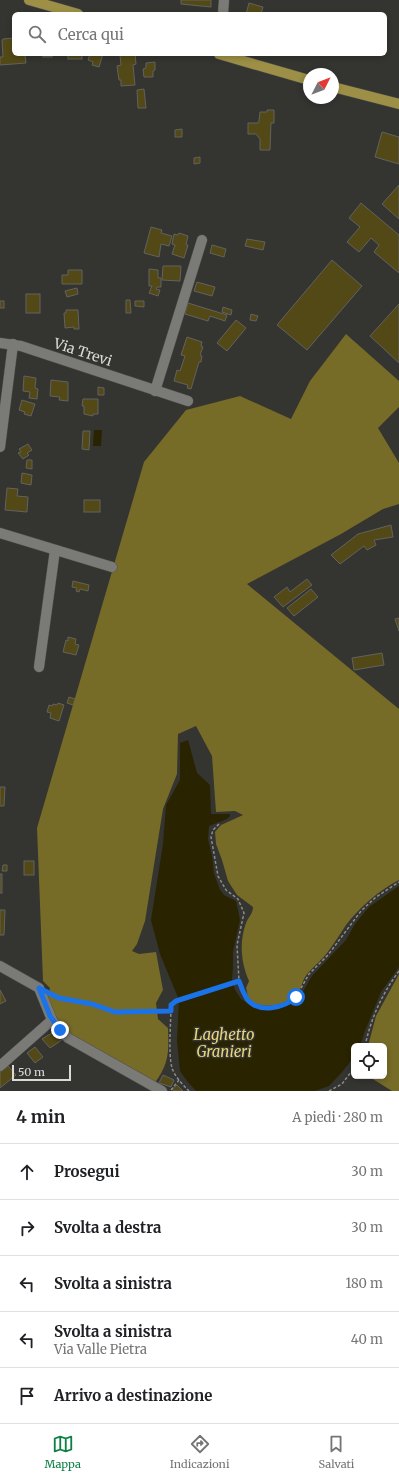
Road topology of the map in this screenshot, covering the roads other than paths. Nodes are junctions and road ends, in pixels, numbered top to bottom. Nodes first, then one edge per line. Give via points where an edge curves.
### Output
1 (29, 0) edge
2 (224, 0) edge
3 (50, 3) edge
4 (73, 12) edge
5 (223, 12) edge
6 (227, 56) edge
7 (303, 78) edge
8 (339, 89) edge
9 (399, 104) edge
10 (202, 240) dead end
11 (0, 343) edge
12 (13, 344) junction
13 (156, 391) junction
14 (188, 402) dead end
15 (0, 447) edge
16 (0, 533) edge
17 (55, 550) junction
18 (112, 567) dead end
19 (39, 667) dead end
20 (0, 966) edge
21 (52, 1020) junction
22 (0, 1066) edge
23 (162, 1091) edge

1 - 3 main road
2 - 5 street
3 - 4 main road
6 - 7 main road
8 - 9 main road
10 - 13 street
11 - 12 street, Via Trevi
12 - 13 street, Via Trevi
12 - 15 street
13 - 14 street, Via Trevi
16 - 17 street
17 - 18 street
17 - 19 street
20 - 21 street via 39,988
21 - 22 street
21 - 23 street via 74,1042

